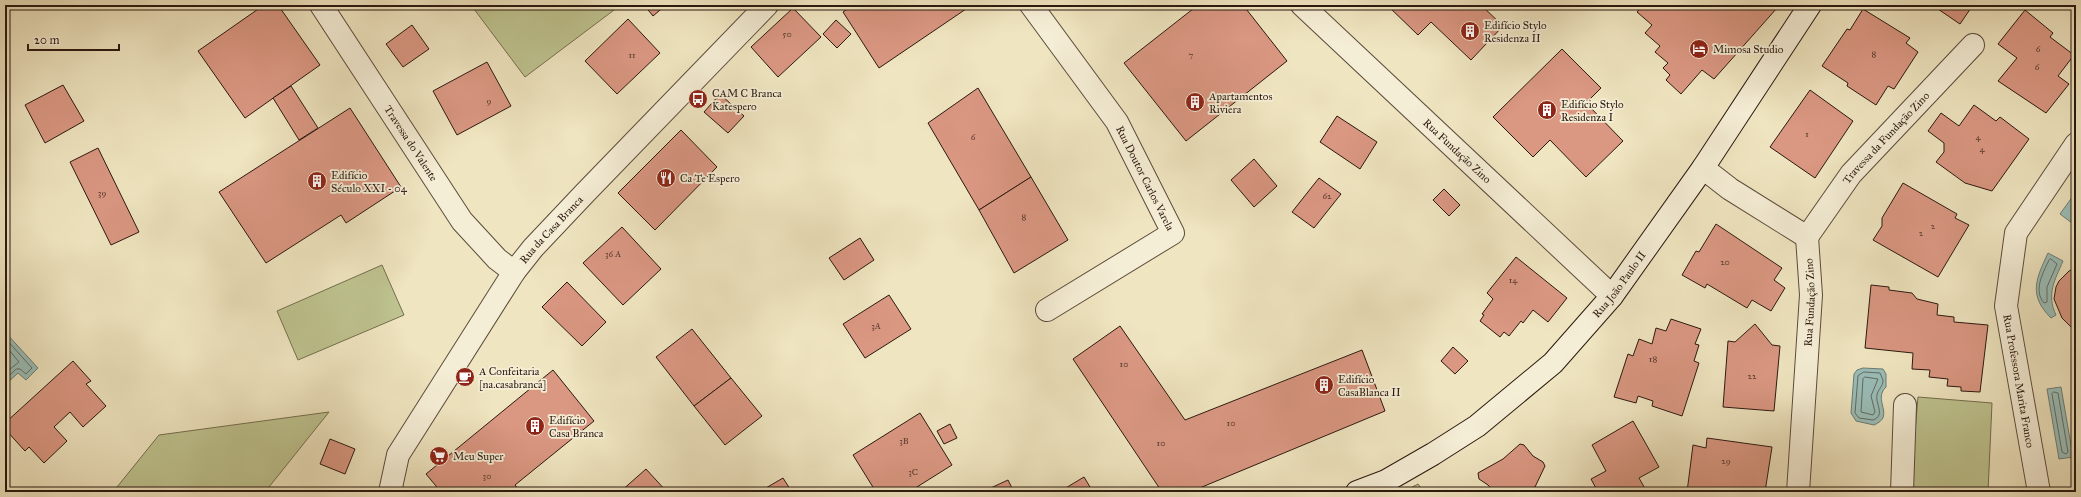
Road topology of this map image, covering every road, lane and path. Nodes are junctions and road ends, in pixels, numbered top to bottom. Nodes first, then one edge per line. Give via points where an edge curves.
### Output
1 (321, 5) edge
2 (767, 5) edge
3 (1030, 5) edge
4 (1302, 5) edge
5 (1810, 5) edge
6 (1973, 45) dead end
7 (2076, 144) edge
8 (1703, 168) junction
9 (1807, 237) junction
10 (514, 272) junction
11 (1612, 296) junction
12 (1048, 310) dead end
13 (1905, 405) dead end
14 (390, 492) edge
15 (1357, 492) edge
16 (1798, 492) edge
17 (1902, 492) edge
18 (2039, 492) edge

1 - 10 street, Travessa do Valente via 462,221 497,259
2 - 10 street, Rua da Casa Branca via 585,193
3 - 12 street, Rua Doutor Carlos Varela via 1117,122 1172,233
4 - 11 street, Rua Fundação Zino
5 - 8 street, Rua João Paulo II
6 - 9 street, Travessa da Fundação Zino via 1851,174
7 - 18 street, Rua Professora Marita Franco via 2016,233 2006,306
8 - 9 street via 1730,189
8 - 11 street, Rua João Paulo II
9 - 16 street, Rua Fundação Zino via 1811,295
10 - 14 street, Rua da Casa Branca via 398,455
11 - 15 street, Rua João Paulo II via 1553,363 1477,426 1386,481
13 - 17 street

